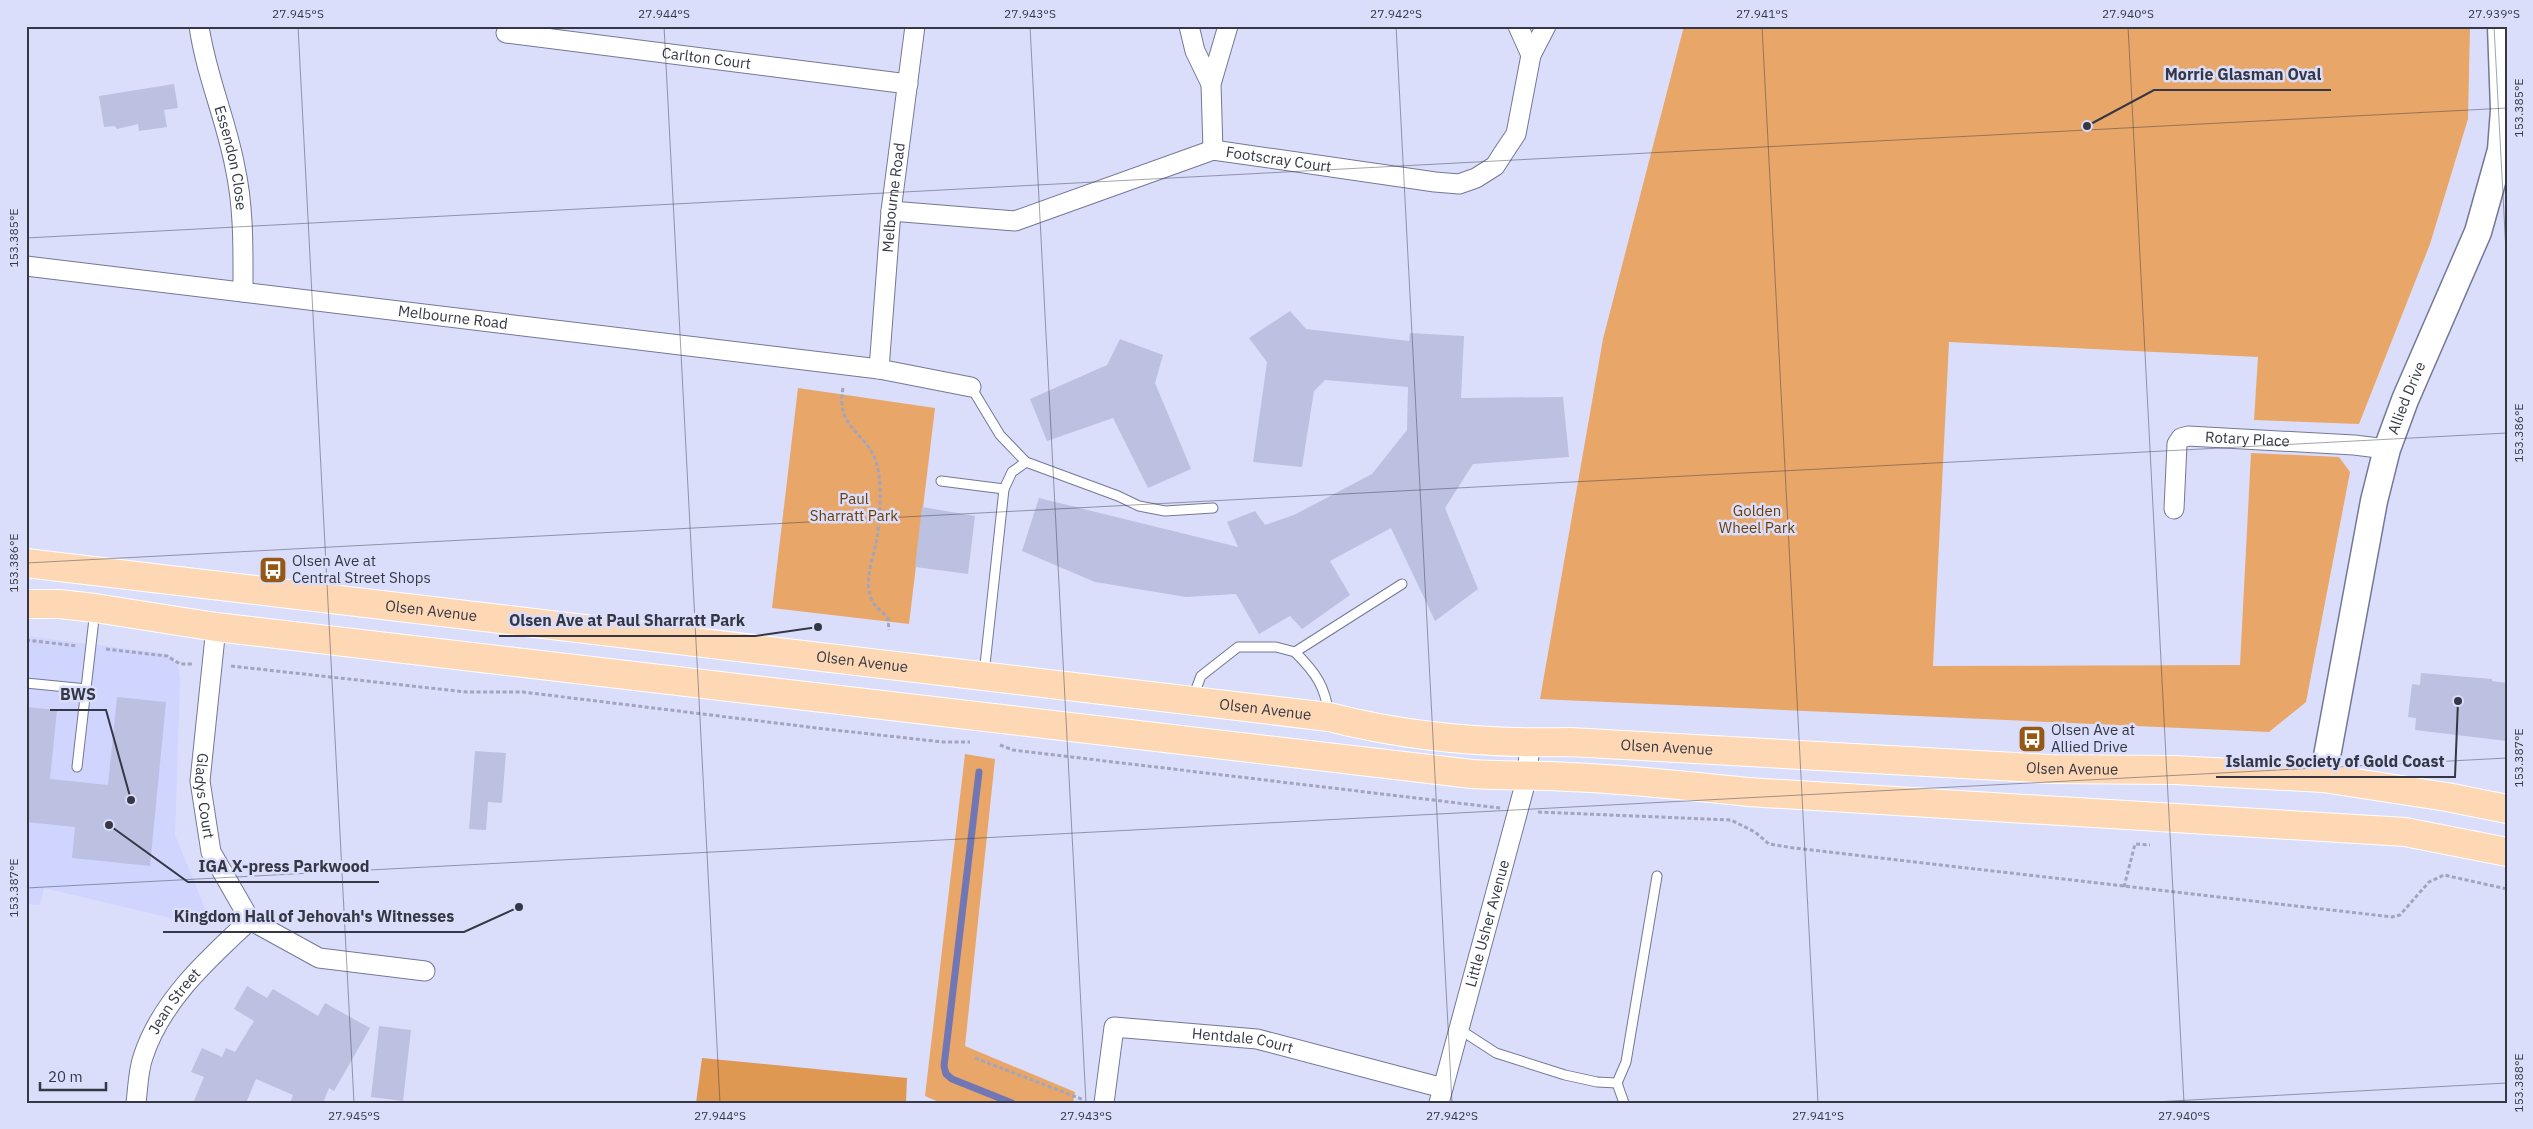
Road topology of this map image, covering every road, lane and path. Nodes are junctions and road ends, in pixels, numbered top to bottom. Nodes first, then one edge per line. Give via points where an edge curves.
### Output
1 (199, 26) edge
2 (915, 26) edge
3 (1189, 26) edge
4 (1228, 26) edge
5 (1518, 26) edge
6 (1546, 26) edge
7 (2501, 26) edge
8 (506, 33) dead end
9 (1531, 55) junction
10 (908, 84) junction
11 (1211, 84) junction
12 (1213, 150) junction
13 (891, 211) junction
14 (26, 266) edge
15 (243, 292) junction
16 (879, 370) junction
17 (971, 387) joint
18 (843, 388) dead end
19 (2386, 449) junction
20 (1026, 462) junction
21 (941, 481) dead end
22 (1004, 489) junction
23 (1213, 508) dead end
24 (2174, 509) dead end
25 (26, 563) edge
26 (1402, 584) dead end
27 (26, 604) edge
28 (95, 608) junction
29 (216, 627) junction
30 (889, 630) dead end
31 (26, 640) edge
32 (91, 648) junction
33 (1295, 652) junction
34 (212, 665) junction
35 (983, 676) junction
36 (26, 683) edge
37 (87, 689) junction
38 (1192, 701) junction
39 (1329, 718) junction
40 (977, 740) dead end
41 (1530, 743) junction
42 (997, 744) dead end
43 (77, 767) dead end
44 (1527, 777) junction
45 (2323, 778) junction
46 (2507, 809) edge
47 (1517, 811) junction
48 (2150, 845) dead end
49 (2507, 852) edge
50 (1657, 876) dead end
51 (2124, 887) junction
52 (2507, 888) edge
53 (250, 920) junction
54 (425, 971) dead end
55 (1459, 1029) junction
56 (975, 1058) dead end
57 (1617, 1083) junction
58 (1441, 1095) edge
59 (1096, 1102) edge
60 (136, 1103) edge
61 (1624, 1103) edge

1 - 15 street, Essendon Close via 240,191
2 - 10 street, Melbourne Road
3 - 11 street via 1195,51
4 - 11 street
5 - 9 street
6 - 9 street, Footscray Court
7 - 19 street, Allied Drive via 2504,110 2501,150 2478,232 2404,400
8 - 10 street, Carlton Court
9 - 12 street, Footscray Court via 1516,134 1495,166 1459,184
10 - 13 street, Melbourne Road
11 - 12 street
12 - 13 street, Footscray Court via 1015,221
13 - 16 street, Melbourne Road
14 - 15 street, Melbourne Road
15 - 16 street, Melbourne Road
16 - 17 street, Melbourne Road
17 - 20 lane via 1000,435
18 - 30 path via 842,412 869,447 878,469 880,502 870,593 873,602 888,619
19 - 24 street, Rotary Place via 2188,436 2177,444
19 - 45 street, Allied Drive
20 - 22 lane via 1012,472
20 - 23 lane via 1139,506 1165,510
21 - 22 lane
22 - 35 lane
25 - 35 main road, Olsen Avenue
26 - 33 lane
27 - 28 main road
28 - 29 main road
28 - 32 lane
29 - 34 street, Gladys Court
29 - 44 main road via 1276,752
31 - 32 path
32 - 34 path via 167,656 180,664
32 - 37 lane
33 - 38 lane via 1276,647 1238,647 1201,676
33 - 39 lane via 1312,668 1326,692
34 - 40 path via 466,692 523,692 944,742
34 - 53 street, Gladys Court via 200,781 211,852
35 - 38 main road, Olsen Avenue
36 - 37 lane
37 - 43 lane
38 - 39 main road, Olsen Avenue
39 - 41 main road, Olsen Avenue via 1370,727
41 - 44 street, Little Usher Avenue
41 - 45 main road, Olsen Avenue via 1570,742 2051,769 2174,770
42 - 47 path via 1013,750
44 - 47 street, Little Usher Avenue
44 - 49 main road via 1567,776 1748,792 2396,831
45 - 46 main road, Olsen Avenue
47 - 51 path via 1731,820 1755,832 1769,844
47 - 55 street, Little Usher Avenue
48 - 51 path via 2134,844
50 - 57 lane via 1626,1062
51 - 52 path via 2392,917 2404,912 2429,882 2444,875
53 - 54 street via 319,958
53 - 60 street, Jean Street via 206,960 162,1015 143,1058
55 - 57 lane via 1496,1053 1565,1075
55 - 58 street, Little Usher Avenue
56 - 59 path
57 - 61 lane
58 - 59 street, Hentdale Court via 1257,1040 1114,1027

